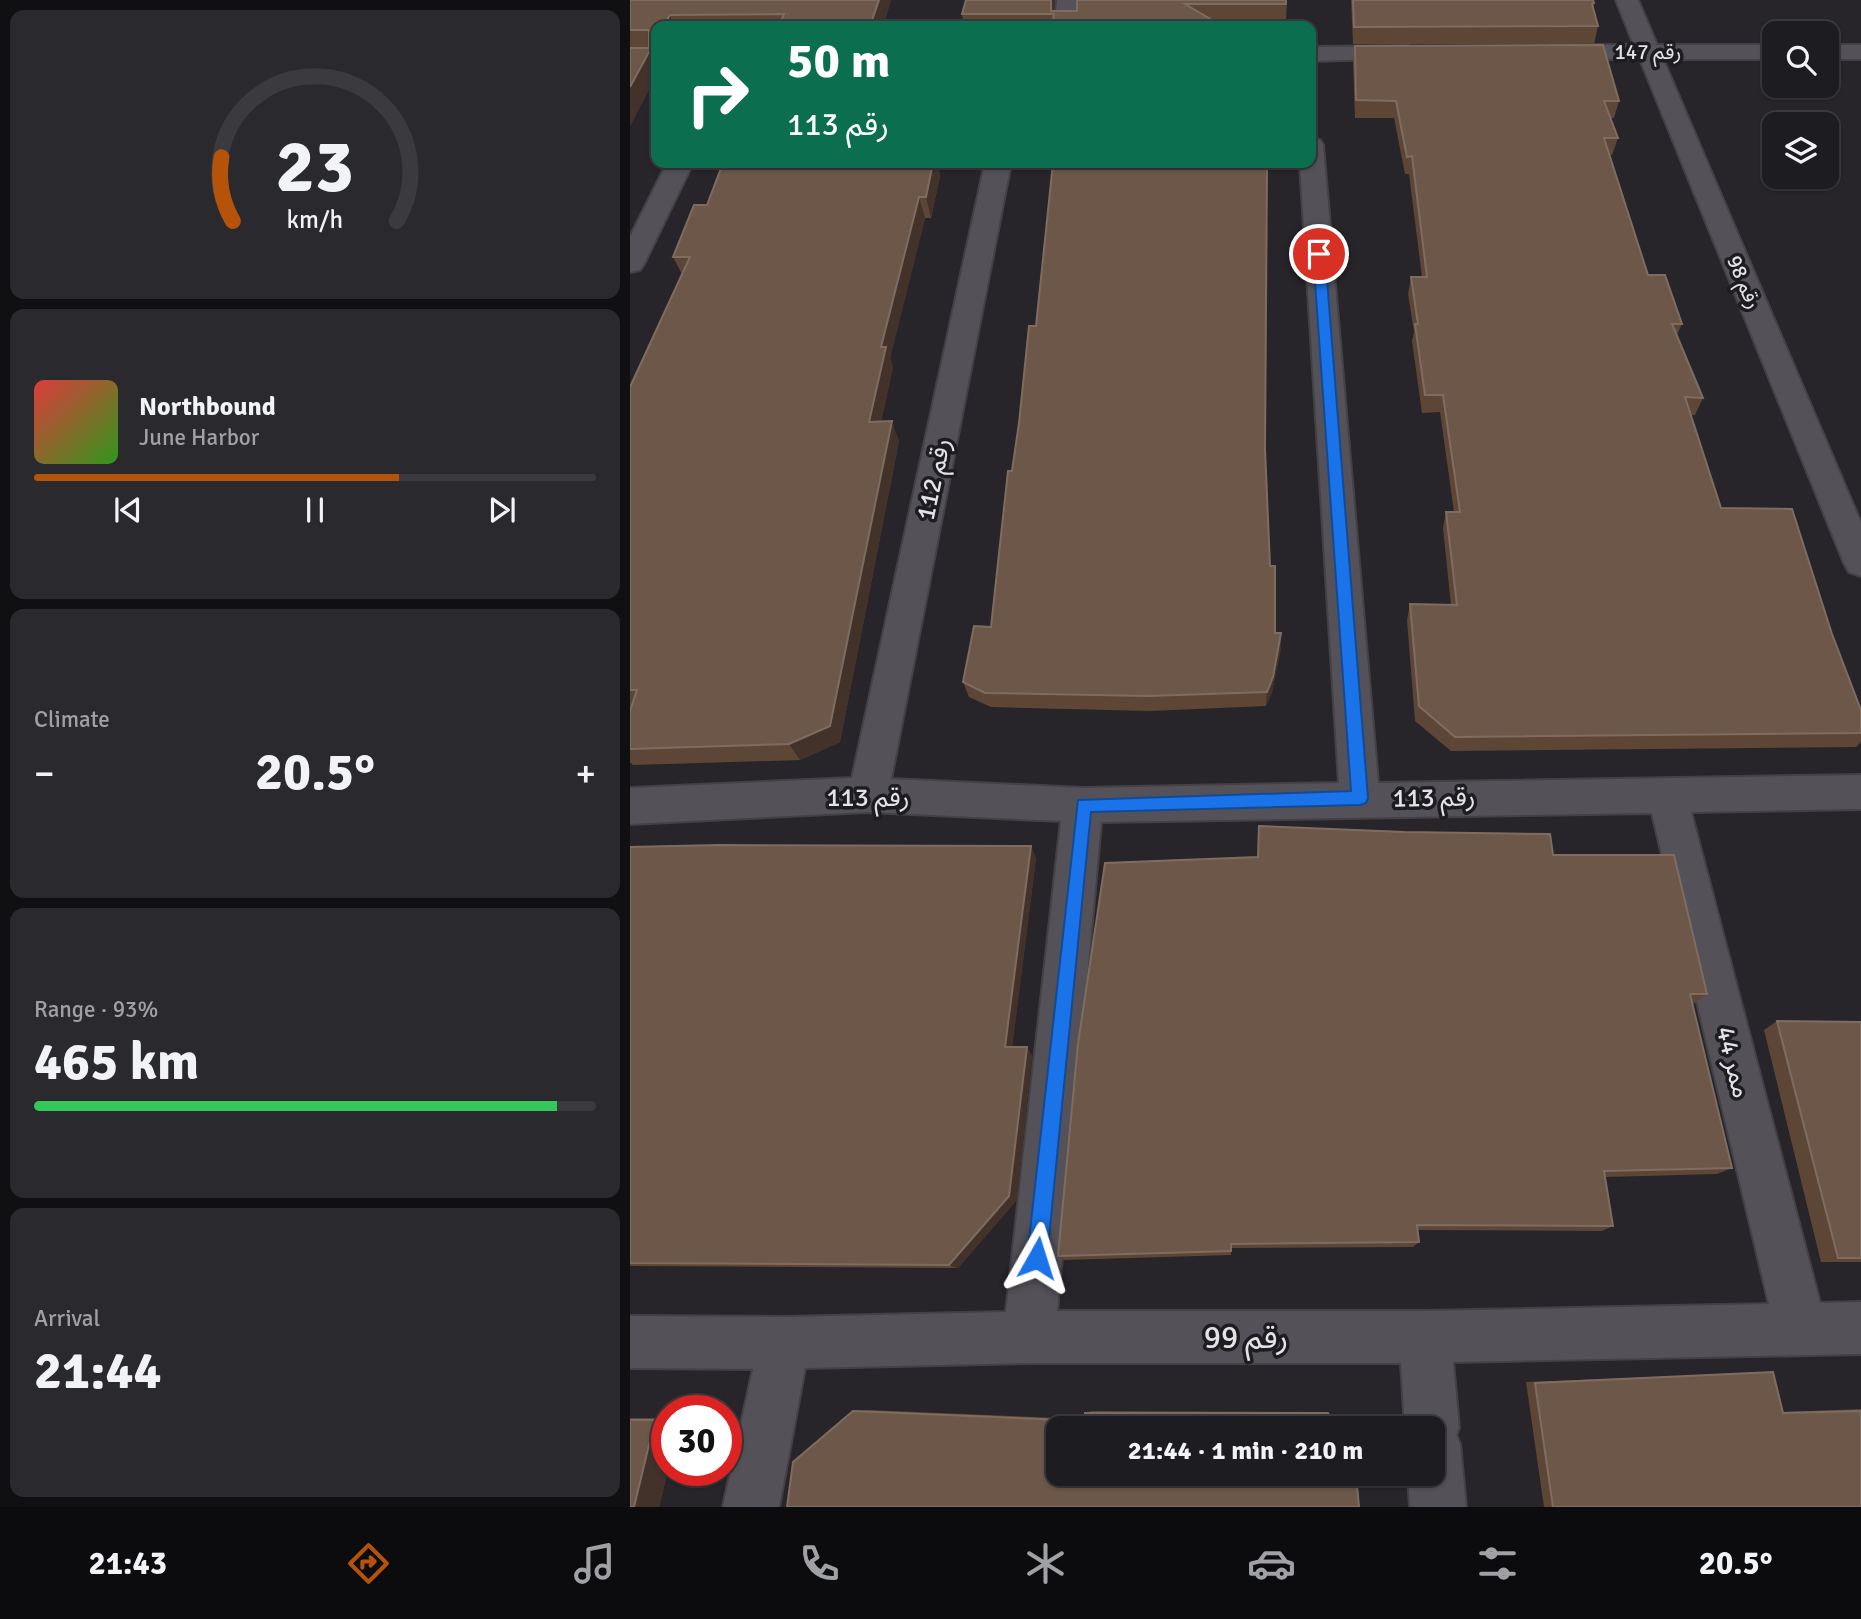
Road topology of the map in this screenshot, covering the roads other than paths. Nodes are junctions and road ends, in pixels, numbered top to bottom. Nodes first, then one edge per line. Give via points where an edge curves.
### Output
1 (1068, 0) edge
2 (1627, 0) edge
3 (1066, 21) edge
4 (1861, 51) edge
5 (1527, 52) edge
6 (1648, 52) junction
7 (1762, 52) edge
8 (1839, 52) edge
9 (1432, 53) edge
10 (1316, 54) edge
11 (678, 168) edge
12 (997, 168) edge
13 (1313, 168) edge
14 (630, 264) edge
15 (1861, 563) edge
16 (1861, 792) edge
17 (1667, 794) junction
18 (868, 795) junction
19 (1360, 798) junction
20 (1083, 805) junction
21 (630, 806) edge
22 (1861, 1328) edge
23 (1801, 1329) junction
24 (1029, 1337) junction
25 (1425, 1337) junction
26 (630, 1342) edge
27 (784, 1343) junction
28 (1431, 1416) edge
29 (1436, 1486) edge
30 (751, 1507) edge
31 (1438, 1507) edge

1 - 3 street
2 - 6 street, رقم 98
4 - 8 street
5 - 6 street, رقم 147
6 - 7 street, رقم 147
6 - 15 street, رقم 98
9 - 10 street
11 - 14 street
12 - 18 street, رقم 112
13 - 19 street
16 - 17 street, رقم 113
17 - 19 street, رقم 113
17 - 23 street, ممر 44
18 - 20 street, رقم 113
18 - 21 street, رقم 113
19 - 20 street, رقم 113
20 - 24 street
22 - 23 street, رقم 99
23 - 25 street, رقم 99
24 - 25 street, رقم 99
24 - 27 street, رقم 99
25 - 28 street
26 - 27 street, رقم 99
27 - 30 street
29 - 31 street

